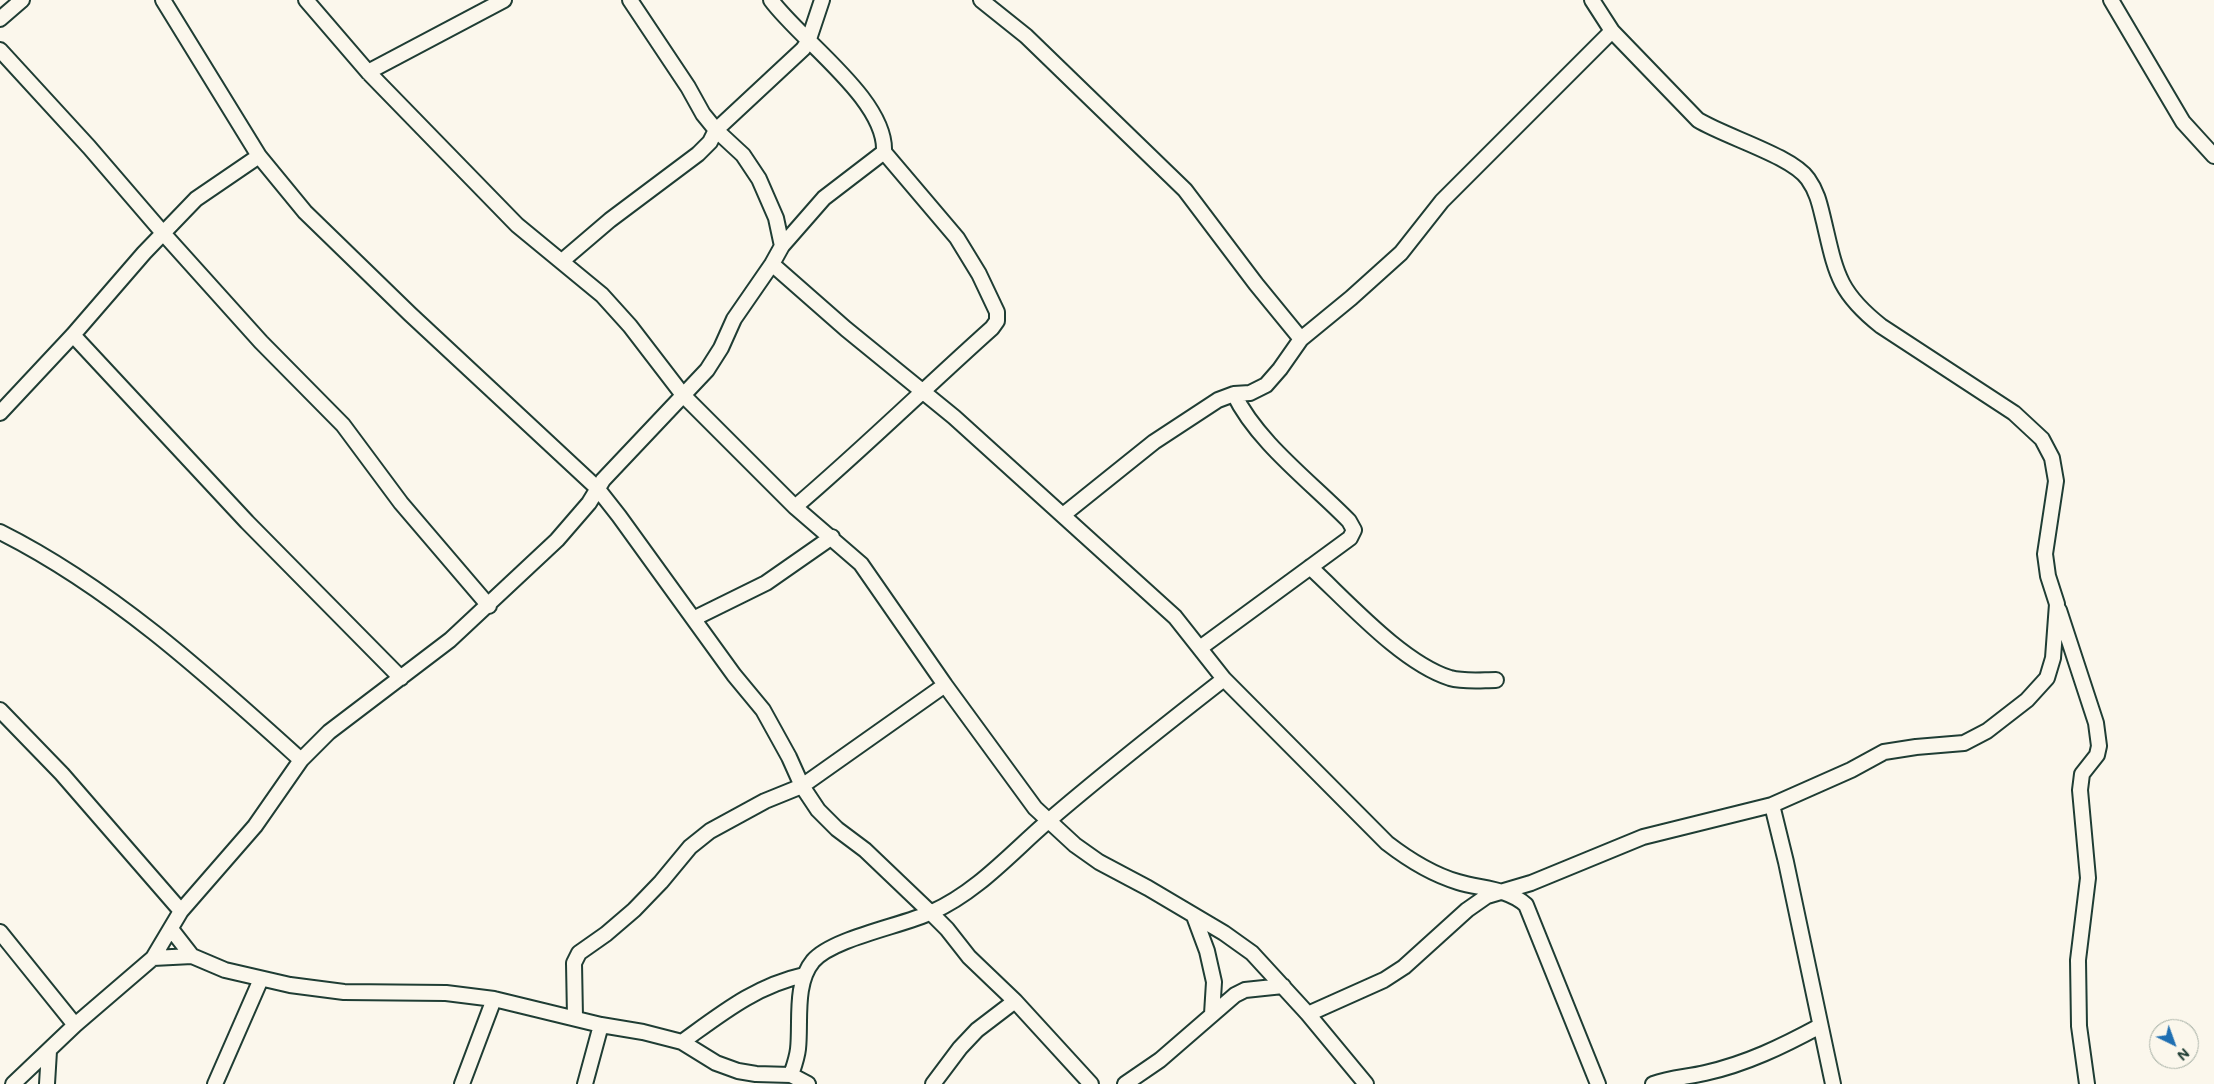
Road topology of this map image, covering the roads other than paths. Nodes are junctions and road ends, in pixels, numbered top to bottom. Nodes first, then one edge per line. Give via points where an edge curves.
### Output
1 (22, 0) edge
2 (163, 0) edge
3 (306, 0) edge
4 (504, 0) edge
5 (630, 0) edge
6 (771, 0) edge
7 (822, 0) edge
8 (981, 0) edge
9 (1592, 0) edge
10 (2110, 0) edge
11 (0, 19) edge
12 (1612, 31) junction
13 (808, 42) junction
14 (0, 50) edge
15 (368, 72) junction
16 (716, 130) junction
17 (884, 152) junction
18 (259, 156) junction
19 (2214, 156) edge
20 (163, 234) junction
21 (782, 246) junction
22 (562, 261) junction
23 (772, 264) junction
24 (73, 335) junction
25 (1301, 339) junction
26 (922, 391) junction
27 (1234, 394) junction
28 (683, 395) junction
29 (0, 413) edge
30 (597, 488) junction
31 (795, 507) junction
32 (1063, 515) junction
33 (0, 532) edge
34 (832, 537) junction
35 (1310, 567) junction
36 (2057, 604) junction
37 (489, 606) junction
38 (695, 618) junction
39 (1200, 648) junction
40 (401, 678) junction
41 (1224, 679) junction
42 (1496, 680) dead end
43 (945, 685) junction
44 (0, 710) edge
45 (301, 760) junction
46 (802, 786) junction
47 (1772, 804) junction
48 (1048, 821) junction
49 (1506, 892) junction
50 (181, 911) junction
51 (931, 913) junction
52 (1194, 916) junction
53 (171, 929) junction
54 (0, 932) edge
55 (192, 956) junction
56 (153, 958) junction
57 (804, 975) junction
58 (261, 979) junction
59 (1283, 986) junction
60 (494, 999) junction
61 (1015, 1001) junction
62 (1212, 1014) junction
63 (1308, 1014) junction
64 (575, 1017) junction
65 (75, 1025) junction
66 (601, 1025) junction
67 (1820, 1026) junction
68 (682, 1042) junction
69 (49, 1051) junction
70 (791, 1074) junction
71 (2086, 1083) edge
72 (13, 1084) edge
73 (46, 1084) edge
74 (215, 1084) edge
75 (462, 1084) edge
76 (585, 1084) edge
77 (808, 1084) edge
78 (933, 1084) edge
79 (1091, 1084) edge
80 (1125, 1084) edge
81 (1366, 1084) edge
82 (1598, 1084) edge
83 (1652, 1084) edge
84 (1833, 1084) edge

1 - 11 street
2 - 18 street
3 - 15 street
4 - 15 street
5 - 16 street
6 - 13 street
7 - 13 street
8 - 25 street via 1026,36 1185,190
9 - 12 street
10 - 19 street via 2183,122
12 - 25 street via 1442,201 1401,253
12 - 36 street via 1698,120 1794,164 1808,178 1819,199 1837,275 1848,296 1863,312 2014,413 2042,439 2052,458 2056,481 2045,554
13 - 16 street
13 - 17 street via 841,73 867,105 880,126 885,140
14 - 20 street via 89,146
15 - 22 street via 518,225
16 - 21 street via 743,155 759,178 776,218
16 - 22 street via 698,154 610,220
17 - 21 street via 824,198
17 - 26 street via 957,238 997,312 997,321 992,328
18 - 20 street via 196,199
18 - 30 street via 305,212
20 - 24 street
20 - 37 street via 343,426 401,503
21 - 23 street
22 - 28 street via 602,294
23 - 26 street
23 - 28 street via 734,319 707,370
24 - 29 street
24 - 40 street via 247,522
25 - 27 street via 1266,385 1250,393
26 - 31 street via 863,449
26 - 32 street
27 - 32 street via 1218,400 1154,442
27 - 35 street via 1260,434 1336,507 1354,530 1350,538
28 - 30 street
28 - 31 street
30 - 37 street via 589,503 557,540
30 - 38 street
31 - 34 street
32 - 39 street via 1175,616
33 - 45 street via 39,551 169,645
34 - 38 street via 766,583
34 - 43 street via 862,564
35 - 39 street
35 - 42 street via 1385,636 1431,671 1452,679
36 - 47 street via 2053,658 2047,678 2027,700 1987,731 1964,743 1884,752
36 - 71 street via 2096,723 2099,746 2097,755 2082,774 2080,790 2088,878 2078,960 2079,1026
37 - 40 street
38 - 46 street via 734,675 763,710
39 - 41 street
40 - 45 street via 329,732
41 - 48 street
41 - 49 street via 1404,857 1440,876
43 - 46 street
43 - 48 street via 1035,808
44 - 50 street via 62,774
45 - 50 street via 255,826
46 - 51 street via 827,820 865,850
46 - 64 street via 765,801 710,831 690,847 623,920 579,953 574,963
47 - 49 street via 1643,837
47 - 67 street
48 - 51 street via 976,885
48 - 52 street via 1099,862
49 - 63 street via 1477,902 1404,967 1384,980
49 - 82 street via 1520,900 1530,912
50 - 53 street
51 - 57 street via 828,950 813,961
51 - 61 street via 969,957
52 - 59 street via 1224,932 1252,953
52 - 62 street via 1214,982
53 - 55 street
53 - 56 street
54 - 65 street
55 - 56 street
55 - 58 street via 225,970
56 - 65 street
57 - 68 street via 757,990
57 - 70 street via 798,1051
58 - 60 street via 344,992 446,993
58 - 74 street
59 - 62 street via 1245,990
59 - 63 street
60 - 64 street
60 - 75 street
61 - 78 street via 977,1030
61 - 79 street
62 - 80 street via 1160,1060
63 - 81 street
64 - 66 street
65 - 69 street
66 - 68 street
66 - 76 street
67 - 83 street via 1745,1061
67 - 84 street
68 - 70 street via 716,1063 738,1071
69 - 72 street
69 - 73 street
70 - 77 street

